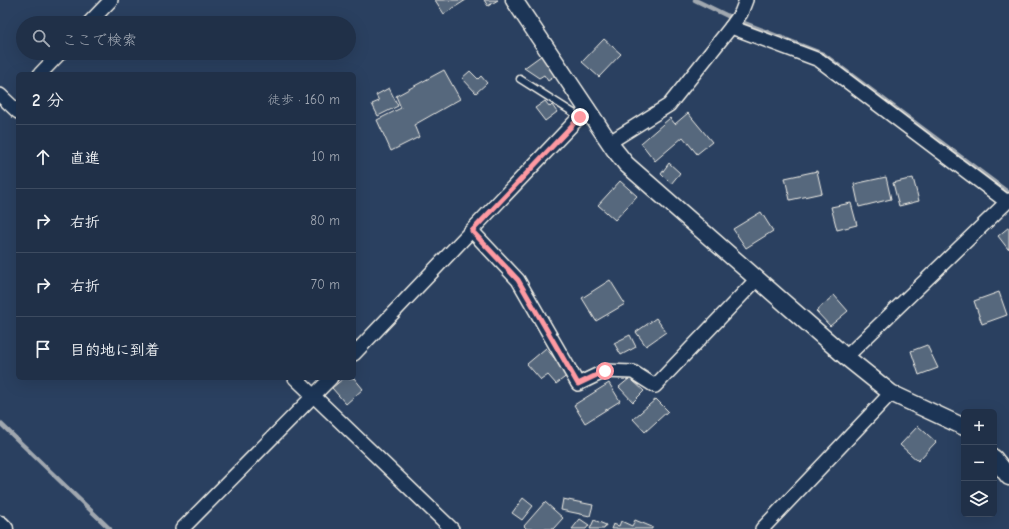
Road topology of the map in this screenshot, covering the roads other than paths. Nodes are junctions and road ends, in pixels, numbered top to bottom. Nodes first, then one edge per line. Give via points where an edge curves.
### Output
1 (111, 0) edge
2 (514, 0) edge
3 (746, 0) edge
4 (96, 16) edge
5 (732, 27) junction
6 (53, 60) edge
7 (42, 72) edge
8 (520, 79) dead end
9 (0, 95) edge
10 (15, 104) edge
11 (584, 113) junction
12 (610, 142) junction
13 (1008, 201) edge
14 (472, 231) junction
15 (757, 279) junction
16 (356, 352) edge
17 (846, 357) junction
18 (297, 380) edge
19 (329, 380) edge
20 (891, 393) junction
21 (314, 396) junction
22 (961, 426) edge
23 (997, 462) edge
24 (1009, 477) edge
25 (0, 525) edge
26 (4, 529) edge
27 (182, 529) edge
28 (452, 529) edge
29 (762, 529) edge

1 - 4 street
2 - 11 street
3 - 5 street
5 - 12 street via 669,105
5 - 13 street via 819,60
6 - 7 street
8 - 11 lane
9 - 10 street
11 - 12 street
11 - 14 street
12 - 15 street via 626,164
13 - 17 street
14 - 15 street via 518,280 578,384 605,371 633,372 655,386
14 - 16 street
15 - 17 street
17 - 20 street
18 - 21 street
19 - 21 street
20 - 22 street
20 - 29 street
21 - 27 street
21 - 28 street
23 - 24 street
25 - 26 main road

